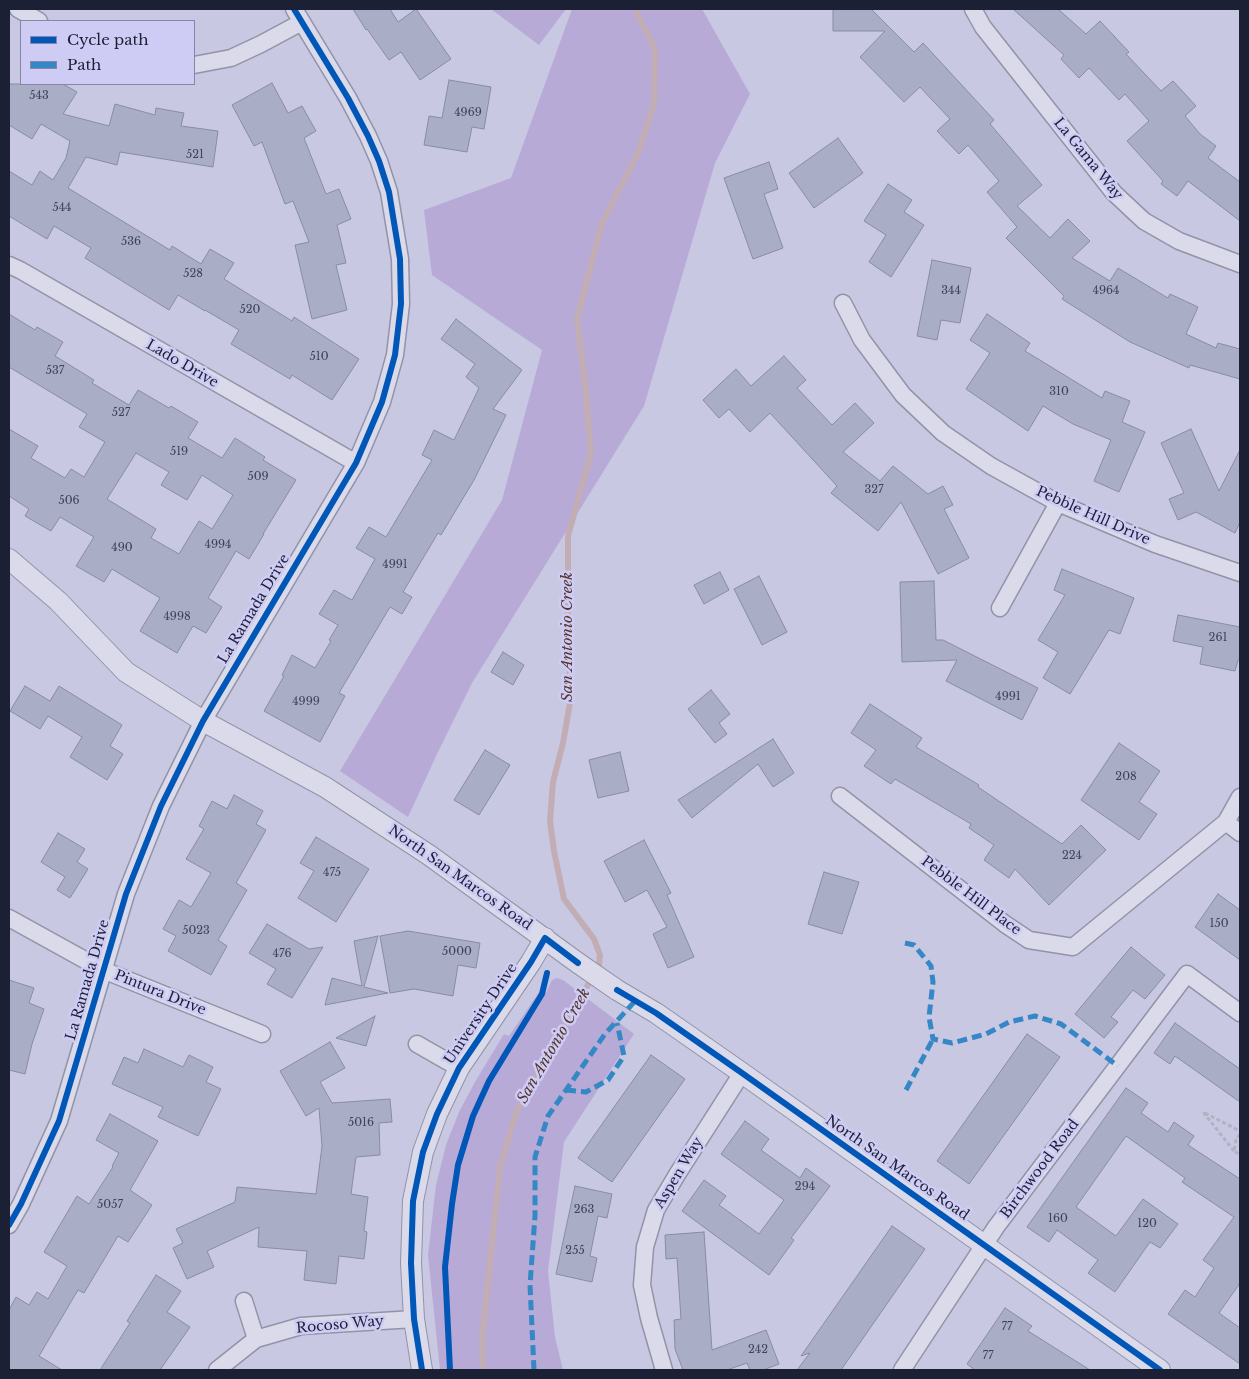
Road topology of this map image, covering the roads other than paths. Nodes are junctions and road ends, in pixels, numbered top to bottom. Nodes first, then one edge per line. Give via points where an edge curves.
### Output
1 (18, 9) edge
2 (973, 9) edge
3 (298, 15) edge
4 (37, 20) edge
5 (195, 65) edge
6 (1240, 264) edge
7 (9, 265) edge
8 (843, 303) dead end
9 (356, 463) junction
10 (1058, 503) junction
11 (9, 559) edge
12 (1240, 573) edge
13 (1000, 608) dead end
14 (202, 721) junction
15 (840, 796) dead end
16 (1240, 797) edge
17 (1226, 822) junction
18 (1240, 833) edge
19 (9, 918) edge
20 (545, 938) junction
21 (103, 970) junction
22 (1240, 1013) edge
23 (262, 1034) dead end
24 (417, 1044) dead end
25 (459, 1068) junction
26 (742, 1073) junction
27 (9, 1225) edge
28 (983, 1245) junction
29 (244, 1301) dead end
30 (414, 1319) junction
31 (256, 1339) junction
32 (217, 1370) edge
33 (422, 1370) edge
34 (664, 1370) edge
35 (902, 1370) edge
36 (1160, 1370) edge

1 - 4 street
2 - 6 street, La Gama Way via 983,27 1114,193 1144,221 1179,242
3 - 5 street via 261,44 231,58
3 - 9 street, La Ramada Drive via 348,98 379,161 390,200 400,259 401,304 395,354 382,402
7 - 9 street, Lado Drive
8 - 10 street, Pebble Hill Drive via 862,340 903,395 943,433 991,466
9 - 14 street, La Ramada Drive
10 - 12 street, Pebble Hill Drive via 1155,544
10 - 13 street
11 - 14 street, North San Marcos Road via 58,601 126,672
14 - 20 street, North San Marcos Road via 325,787 429,855
14 - 21 street, La Ramada Drive via 161,806 126,894
15 - 17 street, Pebble Hill Place via 1029,940 1073,947
16 - 17 street
17 - 18 street
19 - 21 street, Pintura Drive
20 - 25 street, University Drive
20 - 26 street, North San Marcos Road
21 - 23 street, Pintura Drive
21 - 27 street, La Ramada Drive via 59,1121
22 - 28 street, Birchwood Road via 1187,974
24 - 25 street
25 - 30 street, University Drive via 423,1152 413,1201 411,1262
26 - 28 street, North San Marcos Road
26 - 34 street, Aspen Way via 656,1210 645,1247 642,1285
28 - 35 street, Birchwood Road
28 - 36 street, North San Marcos Road
29 - 31 street
30 - 31 street, Rocoso Way via 301,1326
30 - 33 street, University Drive
31 - 32 street, Rocoso Way

